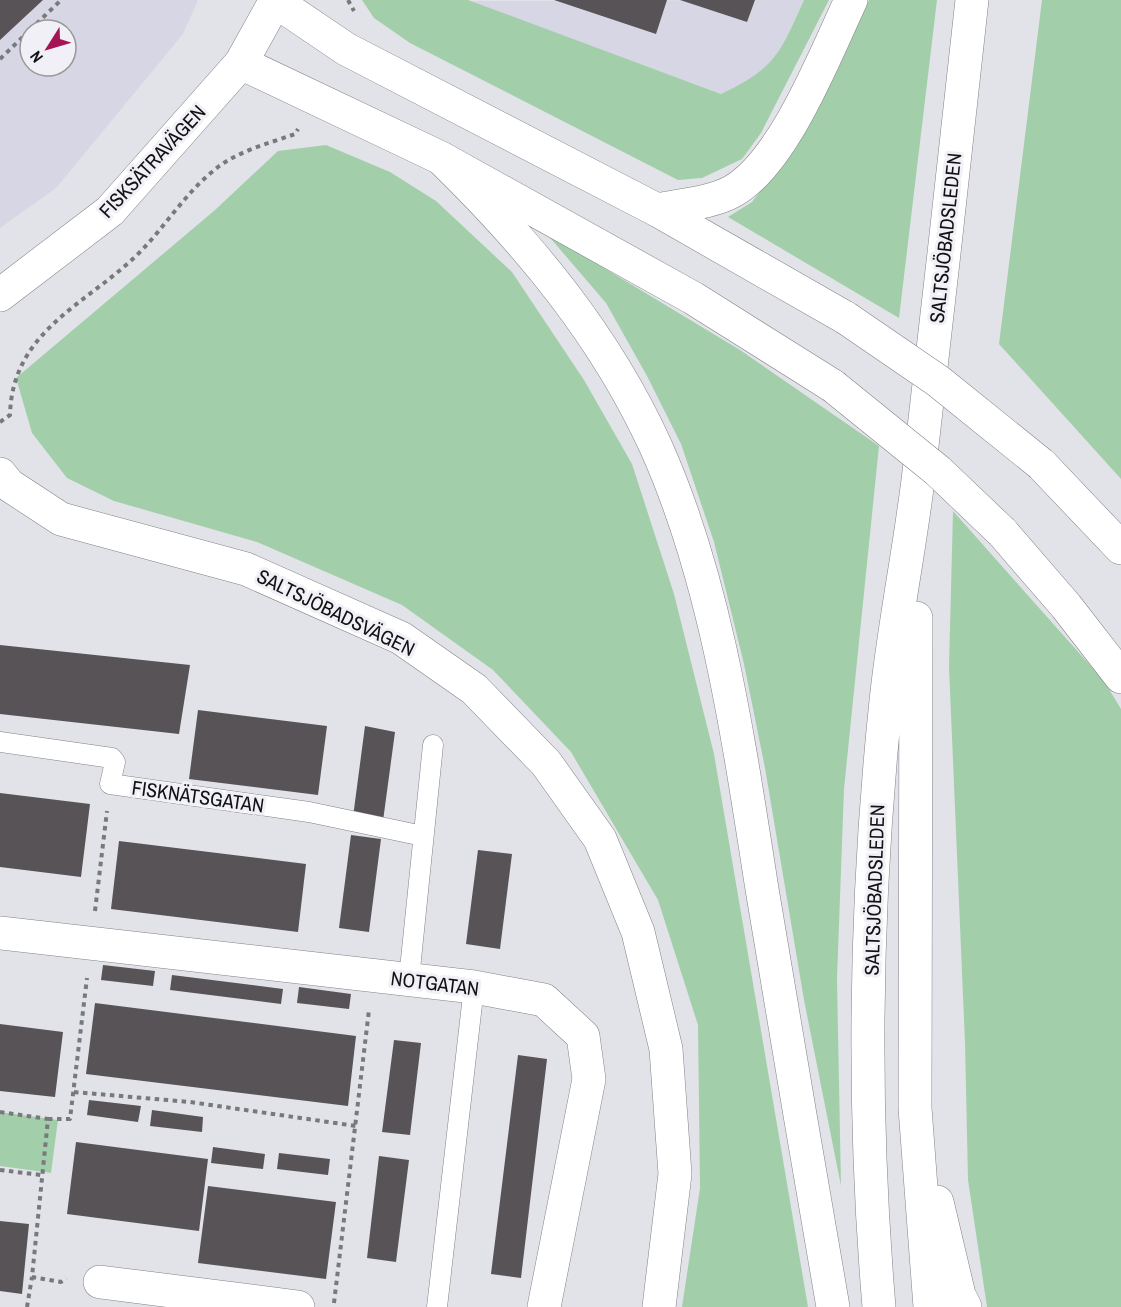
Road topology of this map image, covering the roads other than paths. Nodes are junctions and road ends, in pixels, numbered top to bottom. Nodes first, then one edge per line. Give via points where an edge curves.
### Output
1 (851, 0) edge
2 (972, 0) edge
3 (276, 1) edge
4 (241, 63) junction
5 (441, 158) junction
6 (657, 210) junction
7 (0, 295) edge
8 (0, 474) edge
9 (919, 476) junction
10 (1121, 548) edge
11 (1121, 677) edge
12 (0, 742) edge
13 (432, 745) dead end
14 (423, 836) junction
15 (0, 933) edge
16 (409, 979) junction
17 (474, 987) junction
18 (915, 1108) junction
19 (100, 1282) road end
20 (298, 1307) edge
21 (437, 1307) edge
22 (544, 1307) edge
23 (659, 1307) edge
24 (833, 1307) edge
25 (879, 1307) edge
26 (930, 1307) edge
27 (965, 1307) edge

1 - 6 main road via 789,125 761,167 733,191
2 - 9 main road, SALTSJÖBADSLEDEN
3 - 4 main road, FISKSÄTRAVÄGEN
3 - 6 main road via 346,49
4 - 5 main road
4 - 7 main road, FISKSÄTRAVÄGEN via 110,212
5 - 11 main road, bridge via 693,298 833,386 938,471 1002,532
5 - 24 main road via 502,218 555,281 610,362 656,448 689,538 714,625 752,825
6 - 10 main road, bridge via 846,318 938,381 1041,464
8 - 23 main road, SALTSJÖBADSVÄGEN via 9,485 61,519 246,569 401,638 474,689 546,763 600,839 638,932 666,1048 675,1174
9 - 18 main road, SALTSJÖBADSLEDEN via 914,688
9 - 25 main road, SALTSJÖBADSLEDEN via 886,698 871,868 869,1075
12 - 14 lane, FISKNÄTSGATAN via 111,758 115,762 110,784 309,812
13 - 14 lane
14 - 16 lane
15 - 16 main road, NOTGATAN
16 - 17 main road, NOTGATAN
17 - 21 lane
17 - 22 main road, NOTGATAN via 544,1000 583,1036 590,1079
18 - 26 main road, SALTSJÖBADSLEDEN
18 - 27 main road
19 - 20 main road

